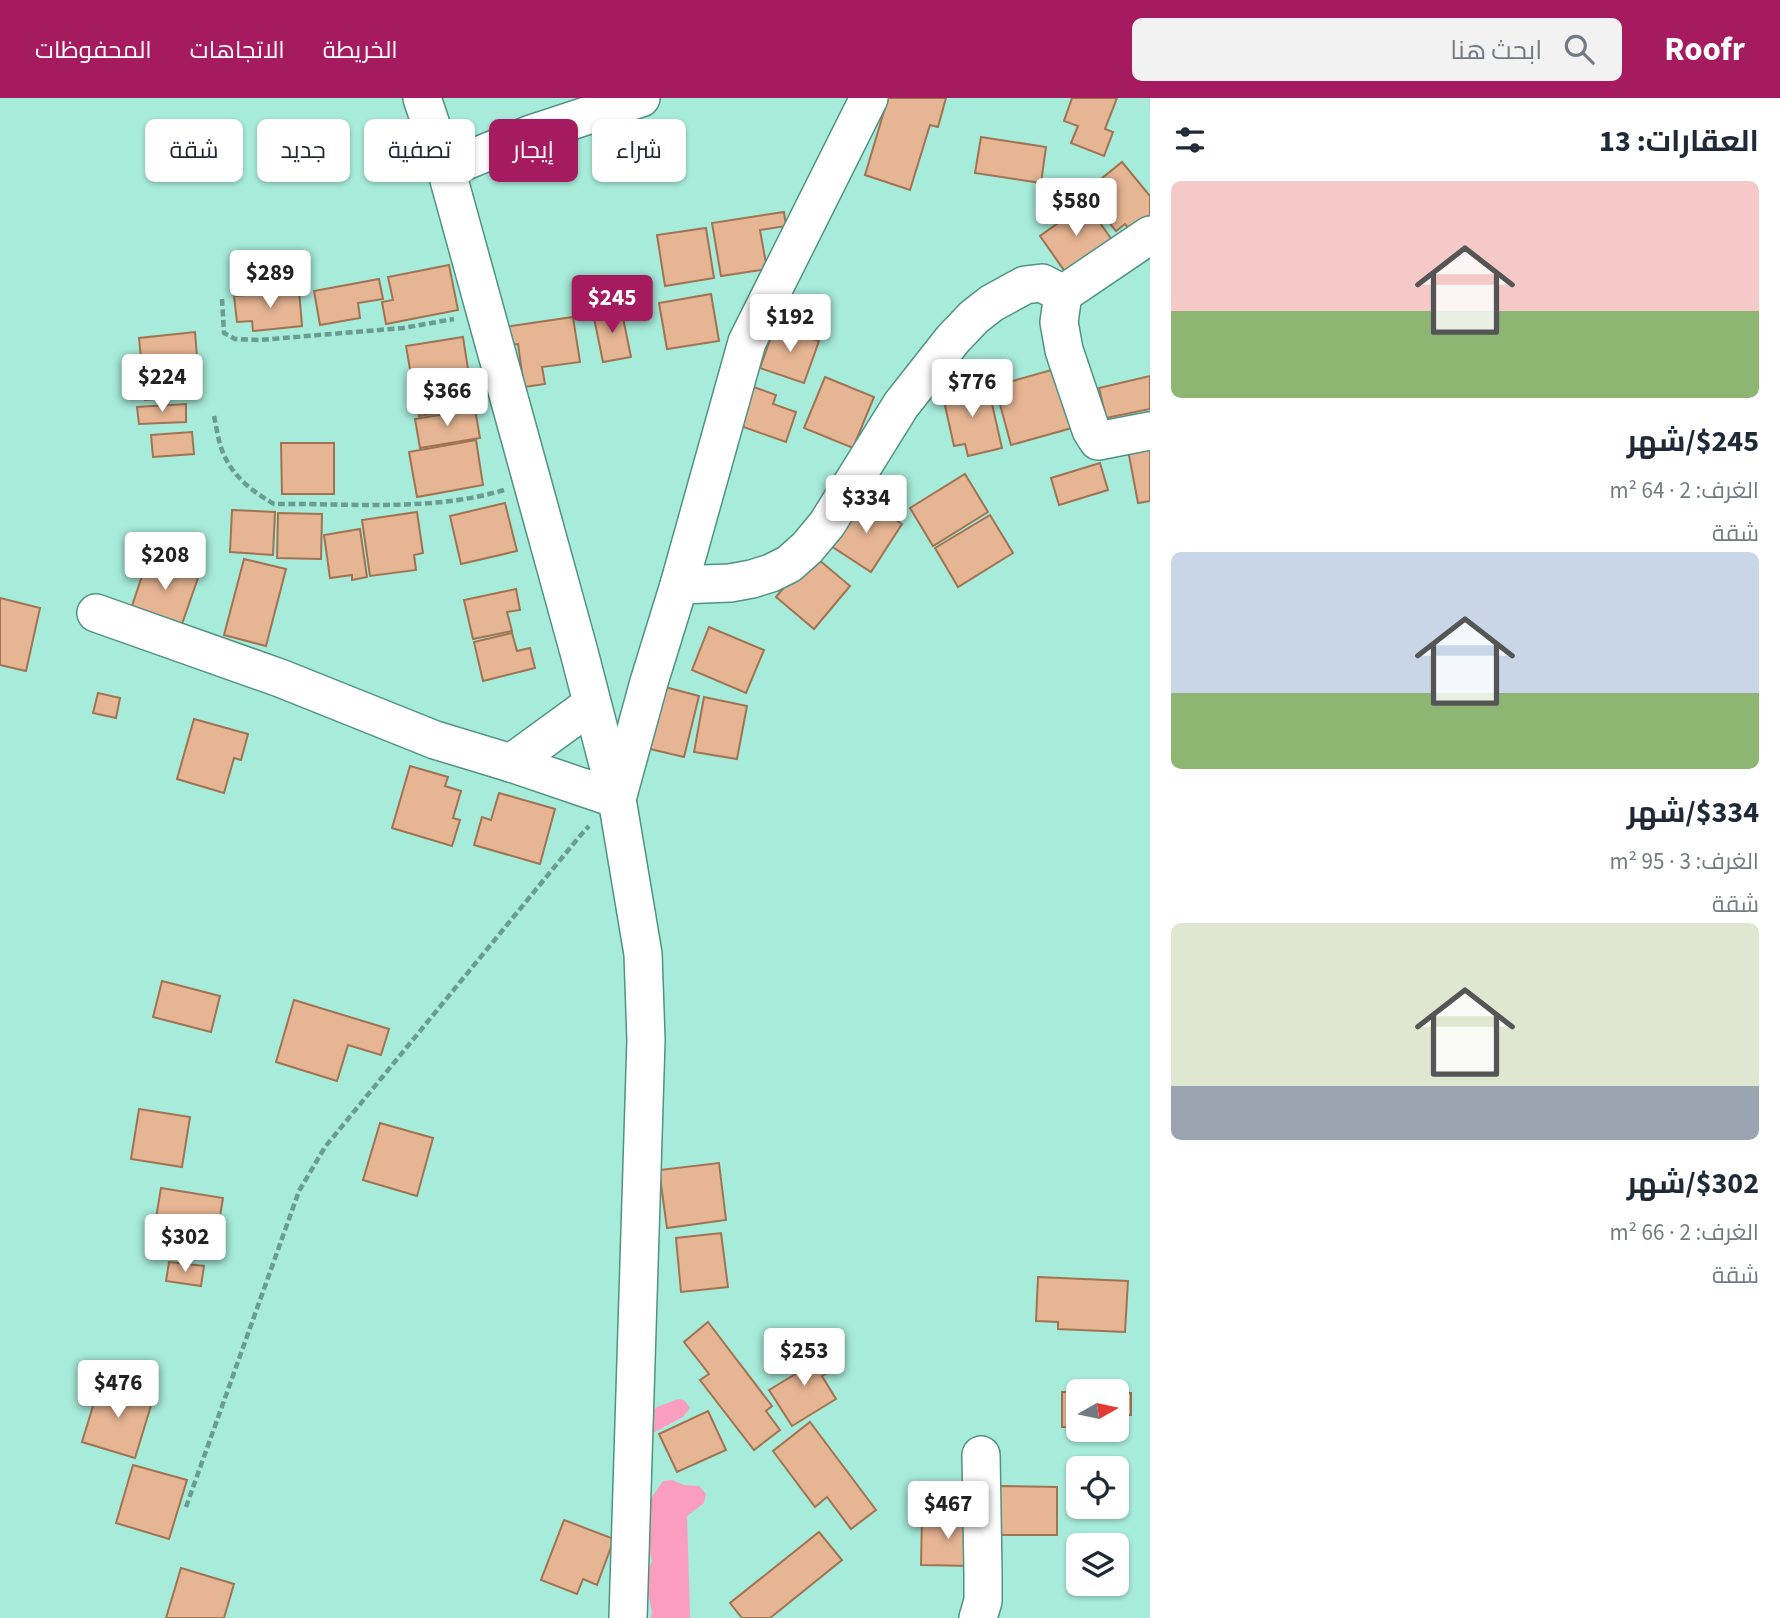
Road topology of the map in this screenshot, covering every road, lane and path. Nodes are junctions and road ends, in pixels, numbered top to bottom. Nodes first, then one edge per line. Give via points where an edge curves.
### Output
1 (422, 98) edge
2 (641, 98) edge
3 (869, 98) edge
4 (429, 119) edge
5 (475, 157) edge
6 (450, 182) edge
7 (1150, 235) edge
8 (1063, 294) junction
9 (222, 299) dead end
10 (485, 313) junction
11 (214, 416) dead end
12 (1150, 431) edge
13 (532, 482) junction
14 (679, 585) junction
15 (96, 613) dead end
16 (592, 704) junction
17 (511, 763) junction
18 (617, 799) junction
19 (981, 1455) dead end
20 (186, 1507) dead end
21 (628, 1618) edge
22 (978, 1618) edge

1 - 4 street
2 - 5 street
3 - 14 street via 747,342
6 - 10 street
7 - 8 street
8 - 12 street via 1059,322 1063,350 1091,430 1098,441
8 - 14 street via 1042,284 1025,285 974,317 901,405 827,524 789,564 752,579
9 - 10 path via 224,333 235,339 402,328
10 - 13 street
11 - 13 path via 225,458 245,484 274,504 421,503 487,495
13 - 16 street
14 - 18 street
15 - 17 street via 280,678 435,740
16 - 17 street
16 - 18 street
17 - 18 street
18 - 20 path via 579,836 325,1147 299,1191
18 - 21 street via 643,954 646,1040
19 - 22 street via 983,1601

